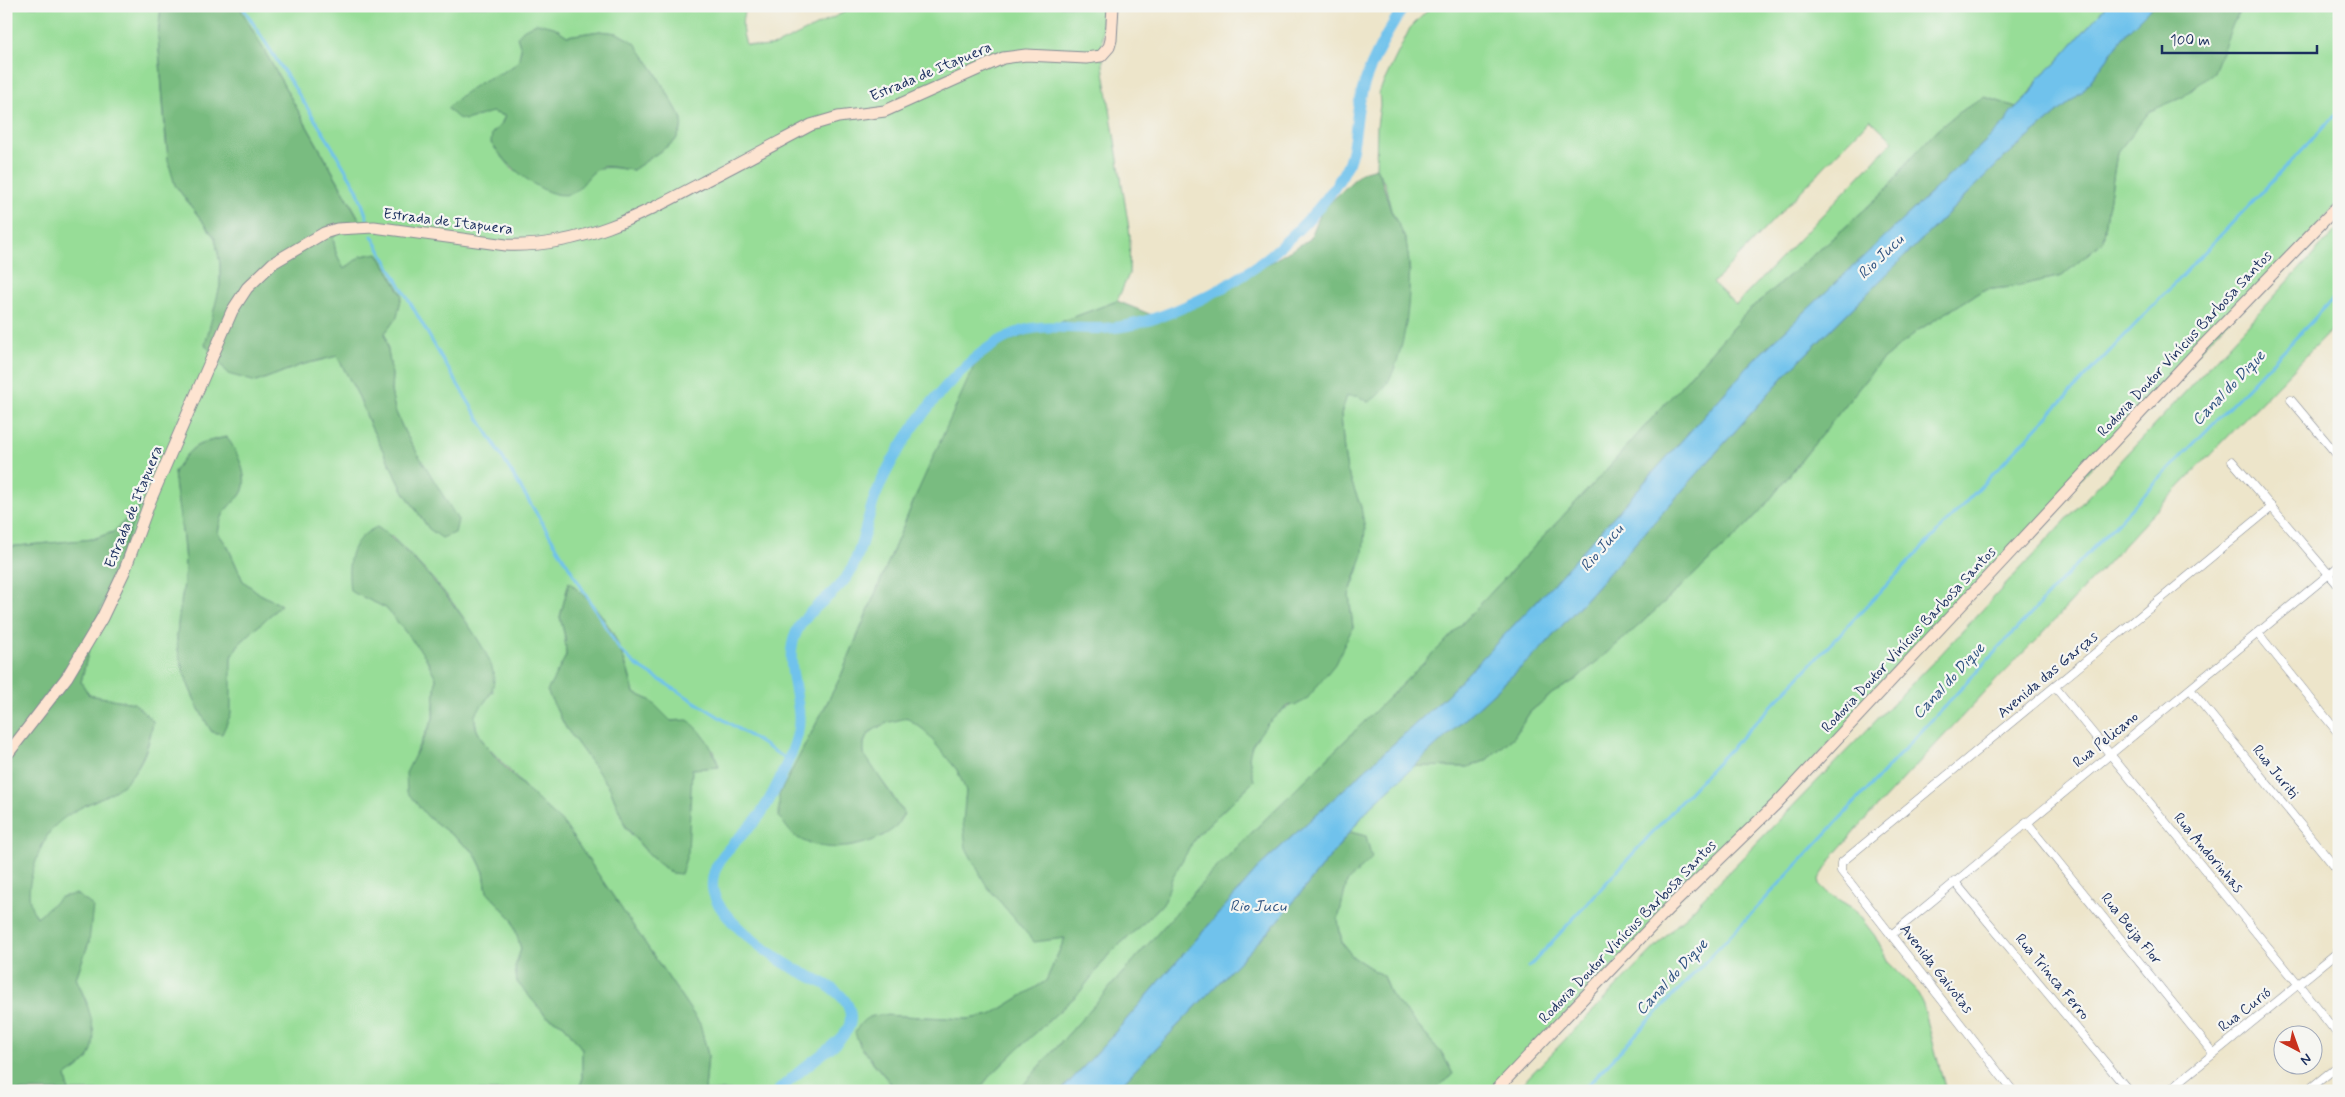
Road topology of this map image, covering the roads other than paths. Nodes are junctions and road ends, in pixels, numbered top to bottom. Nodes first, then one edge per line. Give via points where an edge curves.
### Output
1 (1113, 6) edge
2 (2339, 205) edge
3 (2291, 400) dead end
4 (2339, 457) edge
5 (2232, 460) dead end
6 (2272, 507) junction
7 (2339, 566) edge
8 (2329, 574) junction
9 (2339, 586) edge
10 (2258, 633) junction
11 (2055, 687) junction
12 (2190, 689) junction
13 (2339, 734) edge
14 (2109, 755) junction
15 (6, 756) edge
16 (2026, 822) junction
17 (1841, 863) joint
18 (2339, 872) edge
19 (1954, 881) junction
20 (1891, 935) junction
21 (2339, 951) edge
22 (2299, 985) junction
23 (2339, 1036) edge
24 (2213, 1053) junction
25 (2339, 1065) edge
26 (1495, 1091) edge
27 (2013, 1091) edge
28 (2130, 1091) edge
29 (2168, 1091) edge
30 (2307, 1091) edge

1 - 15 street, Estrada de Itapuera via 1111,40 1101,56 1026,55 1003,58 885,111 818,122 649,211 602,230 529,246 362,227 324,233 272,262 247,288 232,311 150,501 115,592 92,639
2 - 26 street, Rodovia Doutor Vinícius Barbosa Santos via 2197,352 1776,804 1668,909
3 - 4 street
5 - 6 street
6 - 8 street
6 - 11 street, Avenida das Garças
7 - 8 street, Rua Pelicano
8 - 9 street
8 - 10 street, Rua Pelicano
10 - 12 street, Rua Pelicano
10 - 13 street
11 - 14 street, Rua Andorinhas
11 - 17 street, Avenida das Garças
12 - 14 street, Rua Pelicano
12 - 18 street, Rua Juriti
14 - 16 street, Rua Pelicano
14 - 22 street, Rua Andorinhas
16 - 19 street, Rua Pelicano
16 - 24 street, Rua Beija Flor
17 - 20 street, Avenida Gaivotas via 1841,871
19 - 20 street, Rua Pelicano
19 - 28 street, Rua Trinca Ferro
20 - 27 street, Avenida Gaivotas
21 - 22 street, Rua Curió
22 - 23 street, Rua Andorinhas
22 - 24 street, Rua Curió
24 - 29 street, Rua Curió
25 - 30 street

